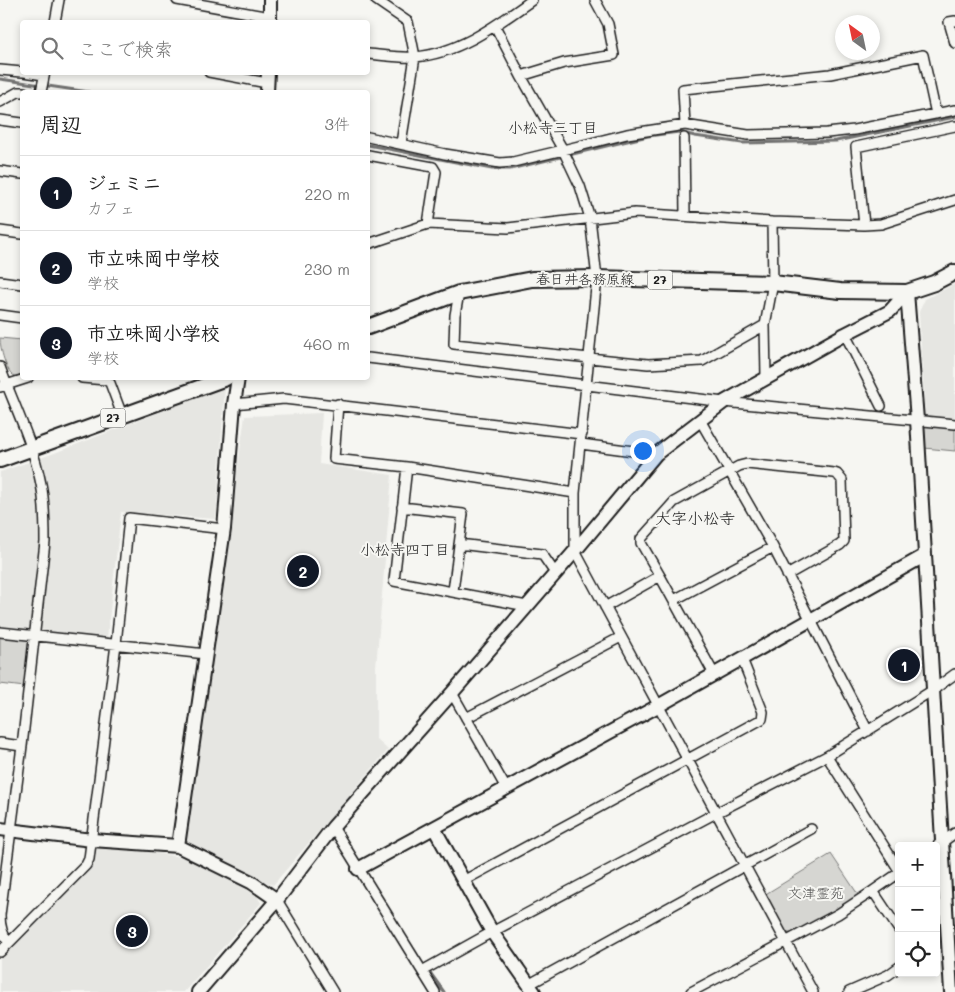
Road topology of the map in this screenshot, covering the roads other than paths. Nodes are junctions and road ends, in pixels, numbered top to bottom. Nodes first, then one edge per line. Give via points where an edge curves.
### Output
1 (59, 0) edge
2 (177, 0) edge
3 (270, 0) edge
4 (276, 0) edge
5 (376, 0) edge
6 (532, 0) edge
7 (595, 0) edge
8 (56, 20) edge
9 (270, 20) edge
10 (955, 21) edge
11 (495, 26) junction
12 (955, 43) edge
13 (370, 54) edge
14 (415, 57) junction
15 (0, 70) edge
16 (20, 72) edge
17 (44, 75) edge
18 (225, 75) edge
19 (521, 76) junction
20 (267, 83) edge
21 (40, 90) edge
22 (20, 92) edge
23 (0, 102) edge
24 (955, 110) edge
25 (936, 114) junction
26 (0, 120) edge
27 (20, 123) edge
28 (685, 125) junction
29 (955, 126) edge
30 (370, 137) edge
31 (684, 138) dead end
32 (401, 143) junction
33 (563, 150) junction
34 (370, 155) edge
35 (0, 171) edge
36 (20, 174) edge
37 (955, 200) edge
38 (684, 215) junction
39 (590, 218) junction
40 (772, 222) junction
41 (428, 224) junction
42 (864, 225) junction
43 (0, 231) edge
44 (20, 234) edge
45 (370, 243) edge
46 (955, 272) edge
47 (597, 278) junction
48 (0, 281) edge
49 (773, 283) junction
50 (20, 284) edge
51 (907, 292) junction
52 (459, 293) junction
53 (0, 315) edge
54 (20, 318) edge
55 (765, 325) junction
56 (370, 326) edge
57 (845, 334) junction
58 (588, 357) junction
59 (370, 358) edge
60 (0, 367) edge
61 (766, 377) junction
62 (22, 380) edge
63 (99, 380) edge
64 (220, 380) edge
65 (238, 380) edge
66 (586, 384) junction
67 (3, 386) edge
68 (724, 402) junction
69 (234, 404) junction
70 (338, 404) junction
71 (881, 406) dead end
72 (122, 415) junction
73 (700, 420) junction
74 (917, 420) junction
75 (955, 424) edge
76 (582, 434) junction
77 (581, 444) junction
78 (32, 448) junction
79 (656, 454) junction
80 (0, 460) edge
81 (407, 467) junction
82 (730, 471) junction
83 (575, 492) junction
84 (402, 507) junction
85 (224, 529) junction
86 (460, 544) junction
87 (773, 547) junction
88 (575, 551) junction
89 (924, 556) junction
90 (555, 574) junction
91 (787, 575) junction
92 (660, 576) junction
93 (453, 591) junction
94 (674, 600) junction
95 (527, 606) junction
96 (605, 607) junction
97 (810, 620) junction
98 (0, 632) edge
99 (34, 636) junction
100 (621, 636) junction
101 (116, 644) junction
102 (206, 654) junction
103 (742, 658) junction
104 (714, 674) junction
105 (955, 674) edge
106 (933, 690) junction
107 (452, 693) junction
108 (658, 706) junction
109 (466, 718) junction
110 (868, 731) junction
111 (0, 744) edge
112 (22, 746) junction
113 (827, 756) junction
114 (688, 759) junction
115 (506, 788) junction
116 (716, 813) junction
117 (333, 827) junction
118 (434, 828) junction
119 (811, 829) dead end
120 (5, 830) edge
121 (955, 833) edge
122 (92, 840) junction
123 (940, 842) edge
124 (940, 844) edge
125 (178, 846) junction
126 (745, 866) junction
127 (895, 866) edge
128 (358, 869) junction
129 (895, 875) edge
130 (463, 881) junction
131 (873, 891) junction
132 (277, 900) junction
133 (895, 924) edge
134 (492, 932) junction
135 (786, 942) junction
136 (9, 943) junction
137 (0, 952) edge
138 (422, 971) junction
139 (895, 971) edge
140 (531, 988) edge
141 (328, 990) edge
142 (198, 992) edge
143 (435, 992) edge
144 (691, 992) edge
145 (813, 992) edge
146 (849, 992) edge
147 (951, 992) edge

1 - 8 street
2 - 9 street
3 - 4 street
3 - 9 street
5 - 14 street via 408,22
6 - 11 street
7 - 19 street via 608,24 614,56 564,63
10 - 12 street via 949,22
11 - 14 street via 452,48
11 - 19 street
13 - 14 street
14 - 32 street
15 - 16 street
17 - 21 street
18 - 20 street
19 - 33 street
22 - 23 street
24 - 25 street
25 - 28 street via 819,134 748,135
25 - 28 street via 923,55 830,74 683,89
26 - 27 street
28 - 33 street via 627,134
29 - 42 street via 856,147
30 - 32 street
31 - 38 street
32 - 33 street via 500,163
33 - 39 street via 580,186
34 - 41 street via 433,167 436,172
35 - 36 street
37 - 42 street via 881,224
38 - 39 street via 635,213
38 - 40 street
39 - 41 street via 508,228
39 - 47 street
40 - 42 street
40 - 49 street
41 - 45 street
43 - 44 street
46 - 51 main road, 春日井各務原線 / 27
47 - 49 main road, 春日井各務原線 / 27
47 - 52 main road, 春日井各務原線 / 27 via 532,279
47 - 58 street
48 - 50 street
49 - 51 main road, 春日井各務原線 / 27 via 840,291
49 - 55 street
51 - 57 street via 890,311
51 - 74 street
52 - 56 main road, 春日井各務原線 / 27
52 - 58 street via 454,344
53 - 54 street
55 - 58 street via 702,361 648,364
55 - 61 street
57 - 61 street
57 - 71 street
58 - 66 street
59 - 66 street
60 - 67 street
61 - 68 street
62 - 67 street
63 - 72 street via 111,385
64 - 72 main road, 27
65 - 69 street
66 - 68 street
66 - 76 street
67 - 78 street
68 - 73 street
68 - 74 street
69 - 70 street via 284,398
69 - 85 street
70 - 76 street
70 - 81 street via 334,459
72 - 78 main road, 27
73 - 79 street
73 - 82 street
74 - 75 street
74 - 89 street
76 - 77 street
77 - 79 street
77 - 83 street
78 - 80 main road, 27
78 - 99 street via 45,516
79 - 88 street
81 - 83 street
81 - 84 street
82 - 87 street
82 - 91 street via 748,464 834,472 842,480 844,541
82 - 92 street via 674,502 643,536 641,543
83 - 88 street
84 - 86 street via 463,514
84 - 93 street via 394,581
85 - 101 street via 129,518
85 - 102 street
86 - 90 street via 542,554
86 - 93 street
87 - 91 street
87 - 94 street
88 - 90 street
88 - 96 street
89 - 97 street
89 - 106 street
90 - 95 street
91 - 97 street
92 - 94 street
92 - 96 street
93 - 95 street
94 - 104 street
95 - 107 street
96 - 100 street
97 - 103 street
97 - 110 street
98 - 99 street
99 - 101 street
99 - 112 street
100 - 108 street
100 - 109 street
101 - 102 street
101 - 122 street
102 - 125 street
103 - 104 street
103 - 114 street via 763,712 762,719
104 - 108 street
105 - 106 street
106 - 110 street
106 - 123 street
107 - 109 street
107 - 117 street
108 - 114 street
108 - 115 street
109 - 115 street
110 - 113 street
111 - 112 street
112 - 120 street
113 - 116 street
113 - 127 street
114 - 116 street
114 - 130 street
115 - 118 street
116 - 126 street
116 - 134 street
117 - 128 street
117 - 132 street
118 - 128 street
118 - 130 street
119 - 126 street
120 - 122 street
120 - 136 street via 0,921
121 - 124 street
122 - 125 street
122 - 136 street via 86,865
124 - 147 street
125 - 132 street via 251,882
126 - 135 street
126 - 140 street
128 - 138 street
129 - 131 street
130 - 134 street
131 - 133 street
131 - 135 street
132 - 141 street
132 - 142 street
134 - 138 street
134 - 140 street
135 - 144 street
135 - 145 street
136 - 137 street
138 - 143 street
139 - 146 street

